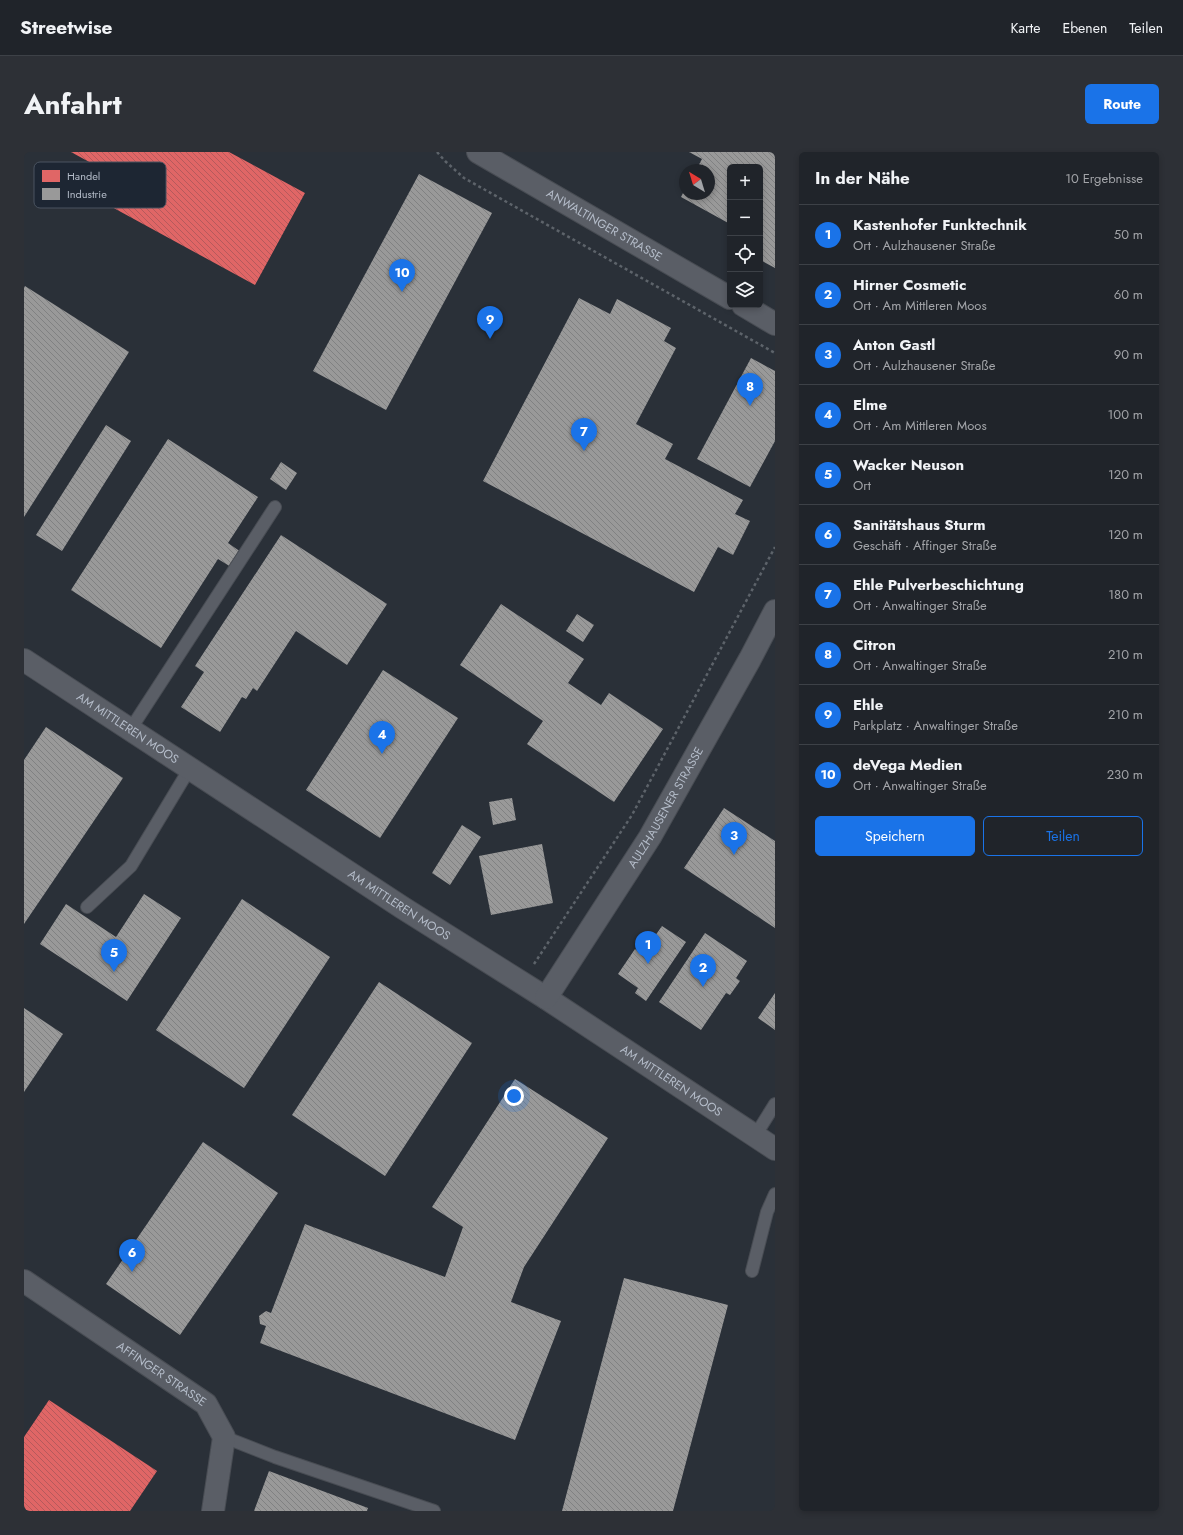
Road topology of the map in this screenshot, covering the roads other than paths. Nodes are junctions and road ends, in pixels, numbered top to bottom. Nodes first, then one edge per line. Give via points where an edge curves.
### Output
1 (478, 152) edge
2 (727, 296) edge
3 (747, 308) edge
4 (775, 324) edge
5 (275, 507) dead end
6 (775, 611) edge
7 (24, 660) edge
8 (130, 730) junction
9 (190, 768) junction
10 (87, 906) dead end
11 (546, 998) junction
12 (775, 1104) edge
13 (755, 1136) junction
14 (775, 1149) edge
15 (775, 1194) edge
16 (752, 1272) dead end
17 (24, 1281) edge
18 (224, 1437) junction
19 (213, 1511) edge
20 (434, 1511) edge

1 - 2 street, ANWALTINGER STRASSE
3 - 4 street
5 - 8 lane
6 - 11 street, AULZHAUSENER STRASSE via 650,838
7 - 8 street, AM MITTLEREN MOOS
8 - 9 street, AM MITTLEREN MOOS
9 - 10 lane via 131,866
9 - 11 street, AM MITTLEREN MOOS via 403,908
11 - 13 street, AM MITTLEREN MOOS
12 - 13 lane
13 - 14 street, AM MITTLEREN MOOS
15 - 16 lane via 767,1212
17 - 18 street, AFFINGER STRASSE via 206,1404
18 - 19 street
18 - 20 lane

